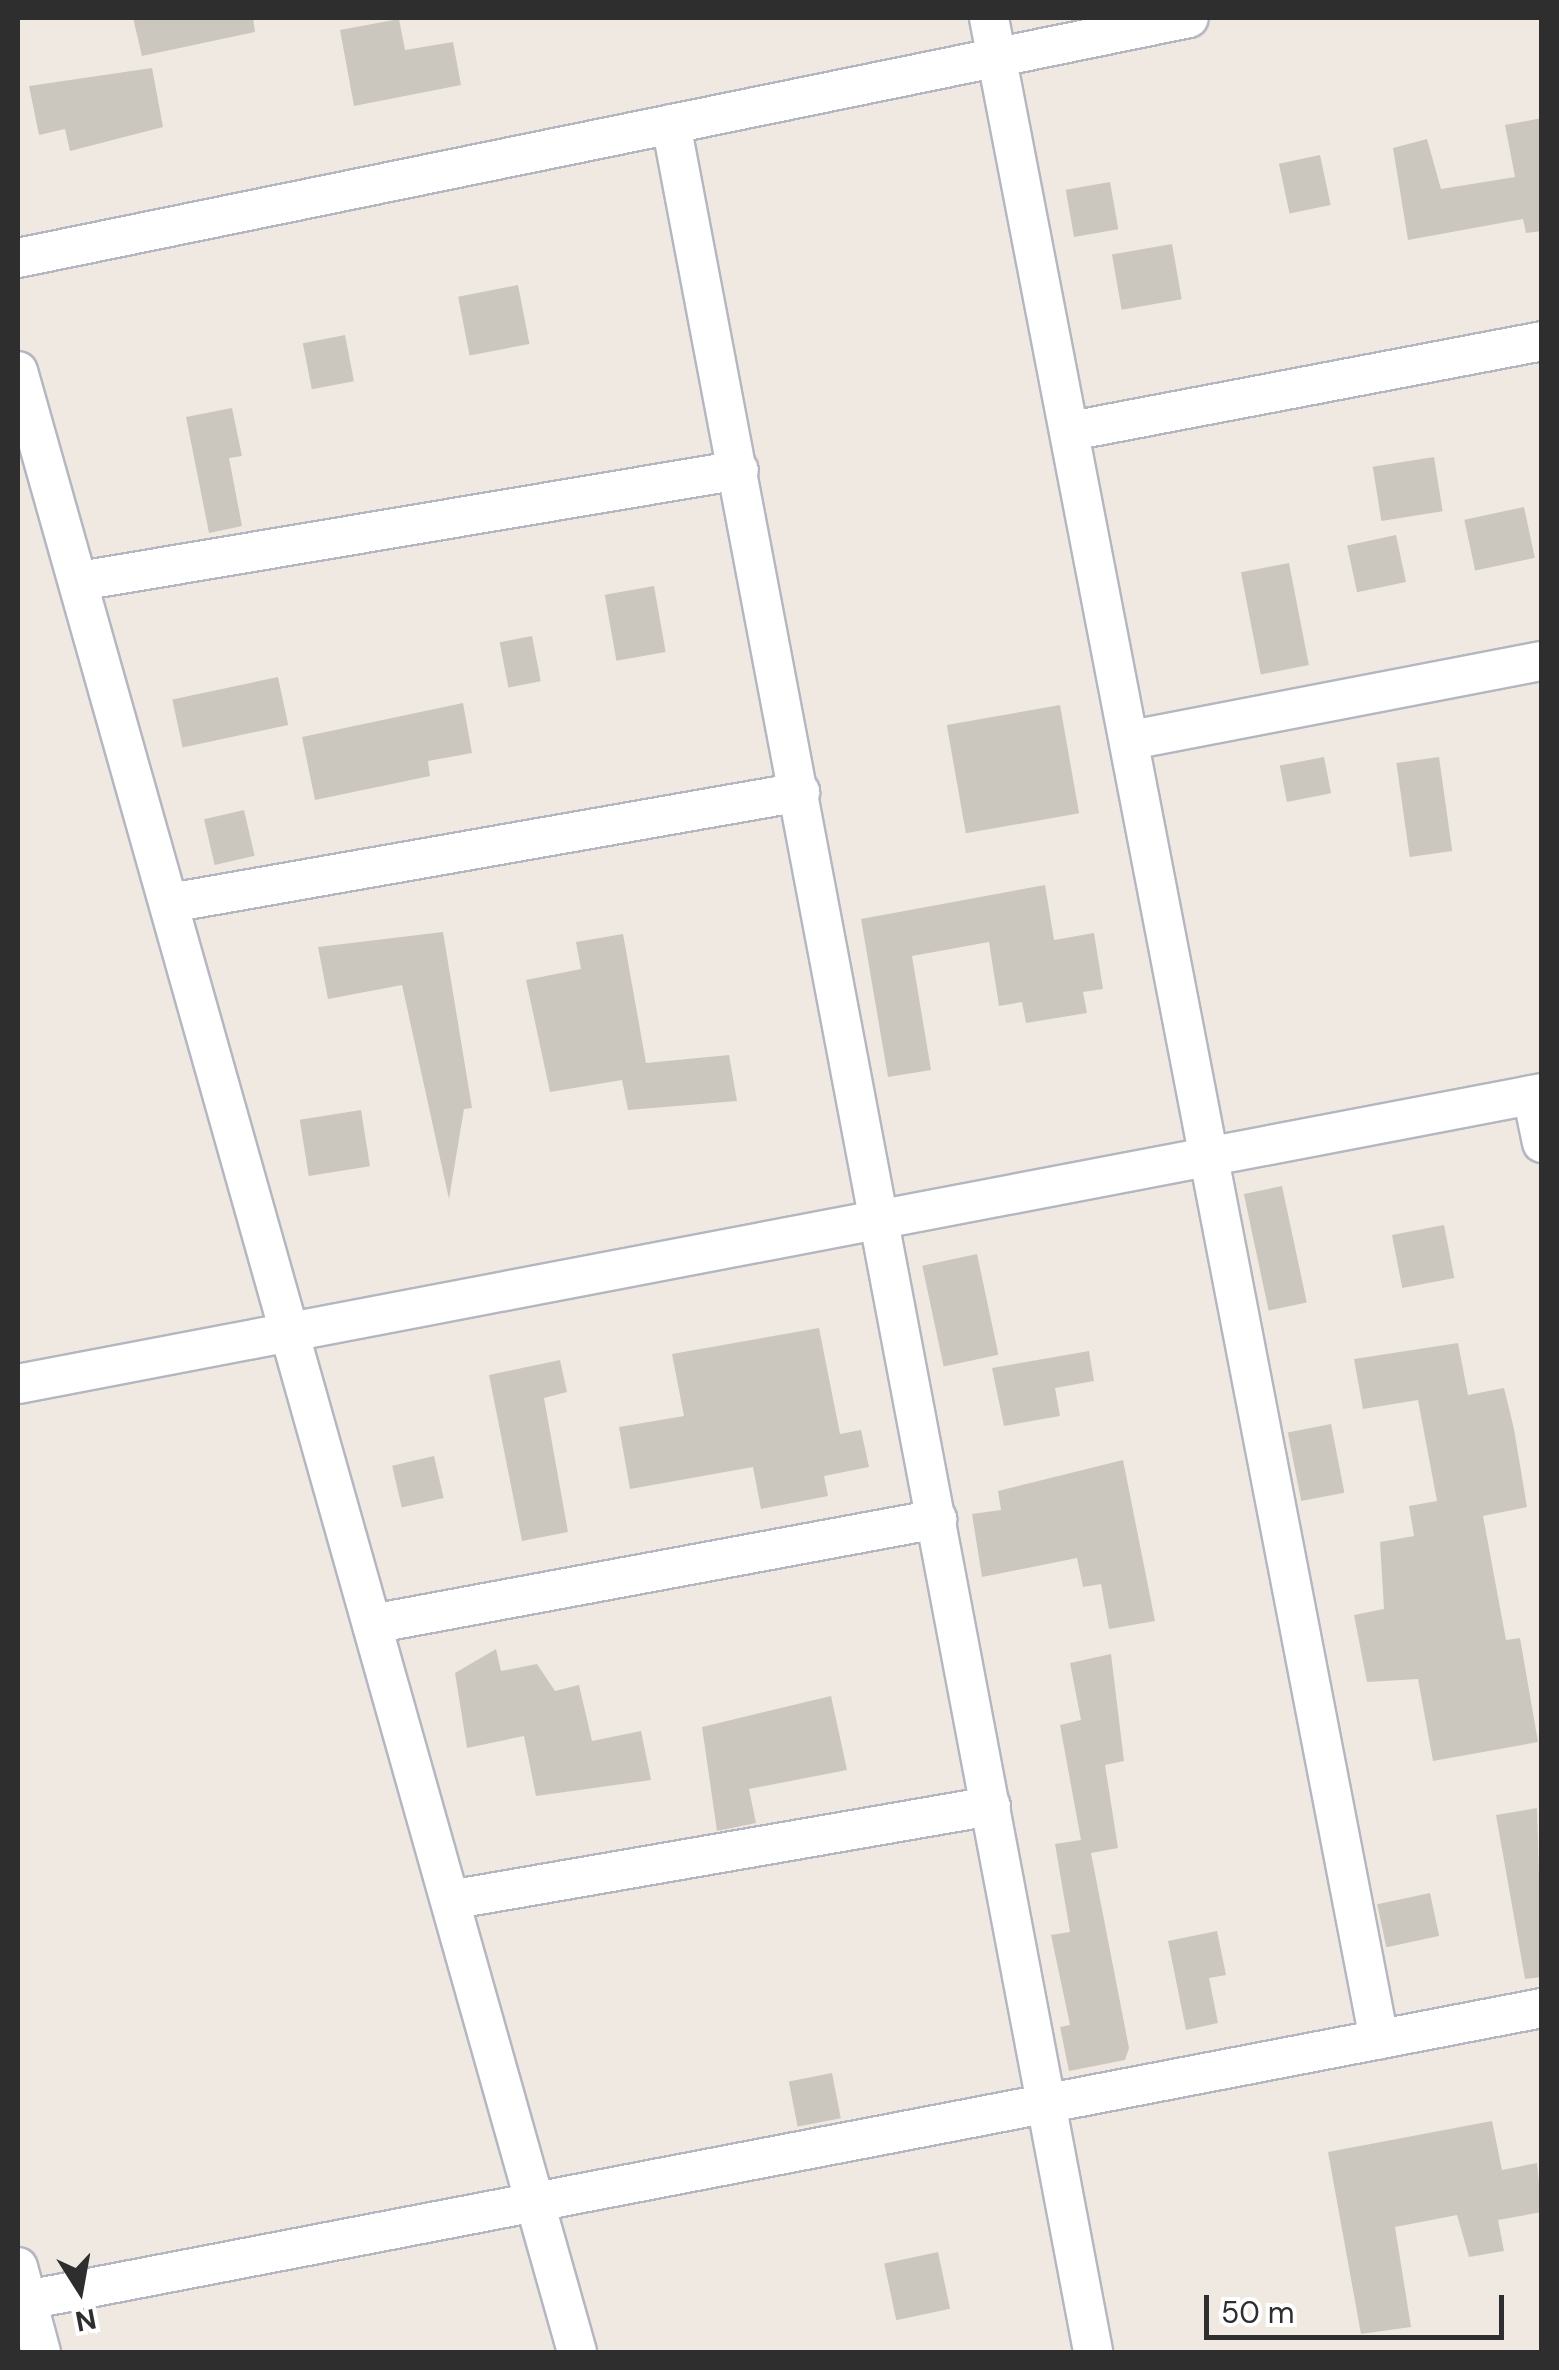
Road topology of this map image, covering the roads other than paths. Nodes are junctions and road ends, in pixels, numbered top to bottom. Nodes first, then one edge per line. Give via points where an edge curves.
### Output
1 (989, 18) edge
2 (1189, 18) edge
3 (996, 57) junction
4 (671, 124) junction
5 (18, 258) edge
6 (1542, 341) edge
7 (18, 371) edge
8 (1072, 431) junction
9 (739, 470) junction
10 (80, 581) junction
11 (1542, 661) edge
12 (1131, 740) junction
13 (800, 792) junction
14 (170, 902) junction
15 (1537, 1094) edge
16 (1542, 1143) edge
17 (1211, 1156) junction
18 (880, 1220) junction
19 (290, 1330) junction
20 (18, 1384) edge
21 (936, 1520) junction
22 (372, 1624) junction
23 (991, 1806) junction
24 (450, 1900) junction
25 (1542, 2008) edge
26 (1379, 2040) junction
27 (1047, 2104) junction
28 (534, 2198) junction
29 (22, 2283) edge
30 (41, 2352) edge
31 (577, 2352) edge
32 (1093, 2352) edge

1 - 3 street
2 - 3 street
3 - 4 street
3 - 8 street
4 - 5 street
4 - 9 street
6 - 8 street
7 - 10 street
8 - 12 street
9 - 10 street
9 - 13 street
10 - 14 street
11 - 12 street
12 - 17 street
13 - 14 street
13 - 18 street
14 - 19 street
15 - 16 street
15 - 17 street
17 - 18 street
17 - 26 street
18 - 19 street
18 - 21 street
19 - 20 street
19 - 22 street
21 - 22 street
21 - 23 street
22 - 24 street
23 - 24 street
23 - 27 street
24 - 28 street
25 - 26 street
26 - 27 street
27 - 28 street
27 - 32 street
28 - 29 street
28 - 31 street
29 - 30 street

